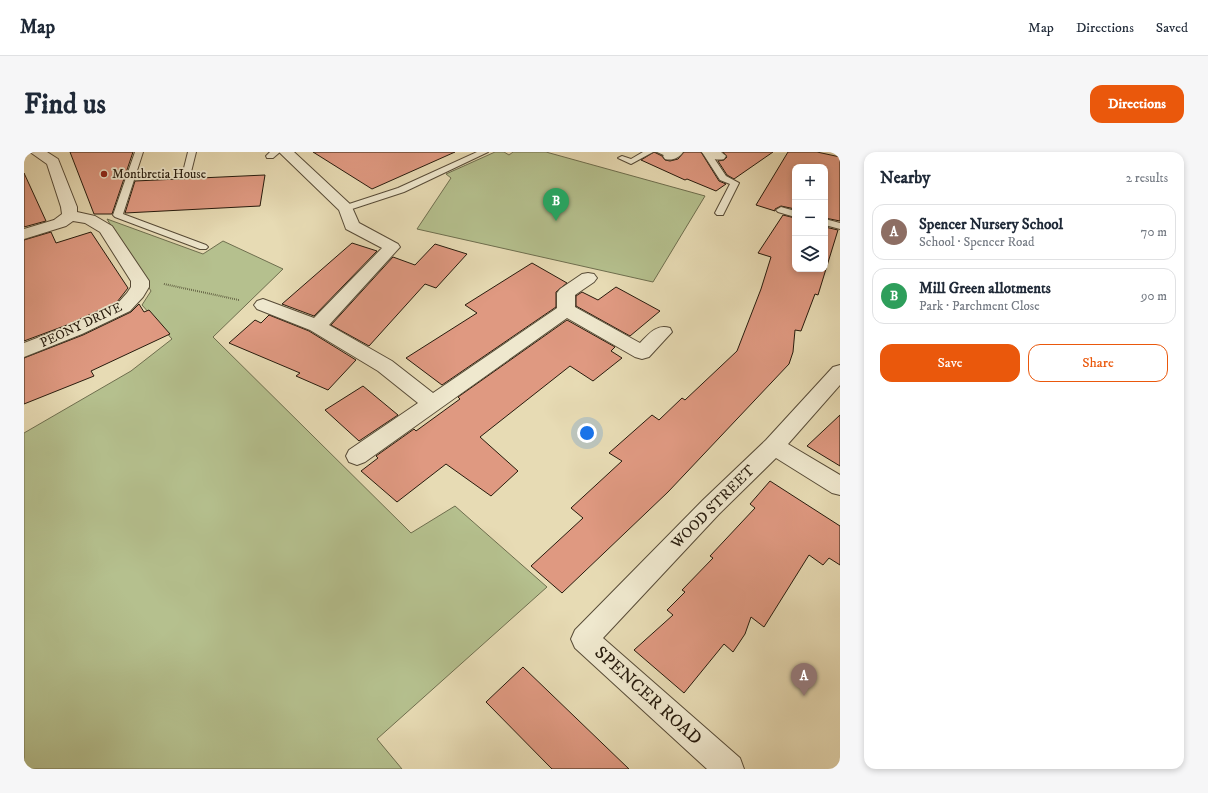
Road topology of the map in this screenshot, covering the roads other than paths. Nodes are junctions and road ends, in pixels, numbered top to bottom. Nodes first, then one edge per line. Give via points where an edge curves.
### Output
1 (37, 152) edge
2 (139, 152) edge
3 (192, 152) edge
4 (484, 152) edge
5 (649, 152) edge
6 (277, 153) edge
7 (712, 153) edge
8 (622, 158) dead end
9 (187, 172) dead end
10 (346, 208) junction
11 (781, 210) dead end
12 (720, 213) dead end
13 (792, 213) edge
14 (70, 216) junction
15 (828, 223) edge
16 (840, 226) edge
17 (24, 234) edge
18 (202, 247) dead end
19 (588, 278) dead end
20 (263, 305) road end
21 (566, 310) junction
22 (317, 326) junction
23 (663, 332) dead end
24 (24, 350) edge
25 (840, 372) edge
26 (432, 404) junction
27 (774, 446) junction
28 (357, 456) dead end
29 (840, 486) edge
30 (584, 639) joint
31 (729, 769) edge

1 - 14 street via 53,162 70,207
2 - 18 lane via 118,215
3 - 9 lane
4 - 10 lane via 401,190
5 - 8 lane via 632,162
6 - 10 street
7 - 12 lane via 723,178 734,183
10 - 22 street via 352,226 392,247
11 - 13 lane
14 - 17 street via 60,224
14 - 24 street, PEONY DRIVE via 90,219 106,229 140,285 134,297 124,307
15 - 16 lane
19 - 21 street via 566,293
20 - 22 street
21 - 23 street via 642,352
21 - 26 street
22 - 26 street via 385,366
25 - 27 street, WOOD STREET
26 - 28 street
27 - 29 street
27 - 30 street, WOOD STREET via 711,507
30 - 31 street, SPENCER ROAD

